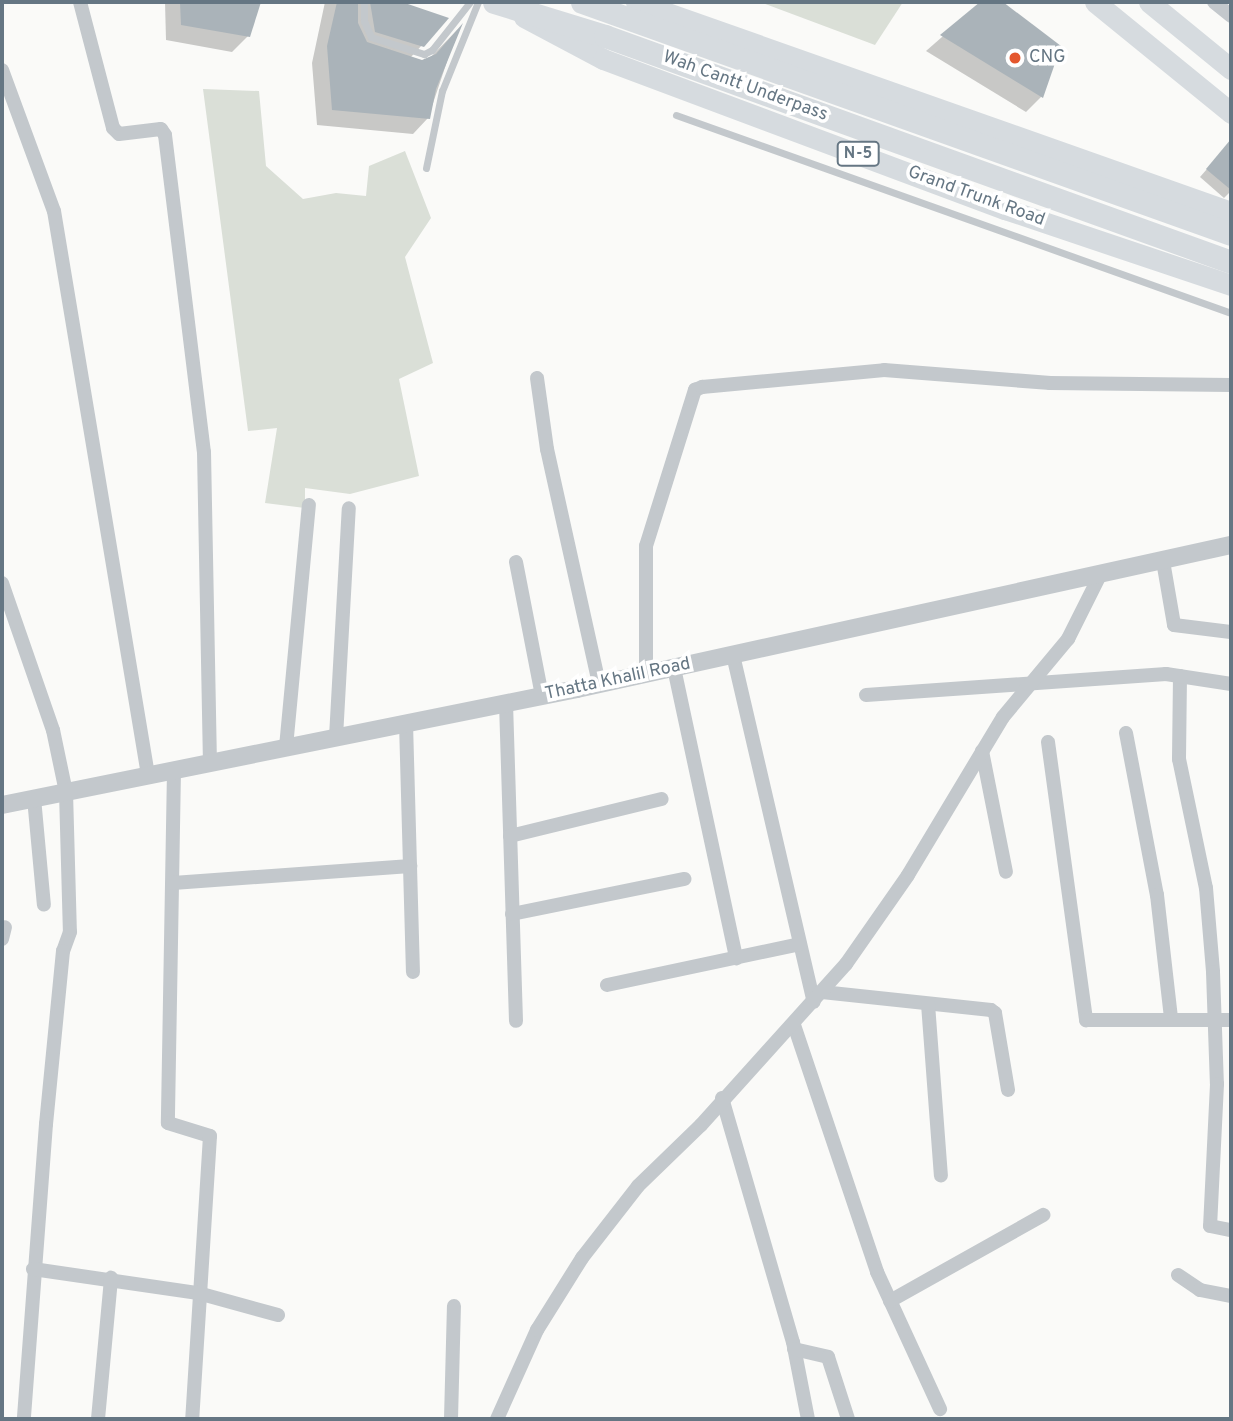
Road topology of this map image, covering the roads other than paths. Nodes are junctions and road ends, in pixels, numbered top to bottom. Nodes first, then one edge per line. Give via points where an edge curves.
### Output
1 (80, 2) edge
2 (364, 2) edge
3 (470, 2) edge
4 (478, 2) edge
5 (494, 2) edge
6 (582, 2) edge
7 (636, 2) edge
8 (1095, 2) edge
9 (1149, 2) edge
10 (1214, 2) edge
11 (1231, 16) edge
12 (1231, 69) edge
13 (2, 70) edge
14 (1231, 113) edge
15 (676, 116) dead end
16 (426, 168) dead end
17 (1005, 209) junction
18 (1231, 212) edge
19 (998, 230) junction
20 (1231, 234) edge
21 (1231, 262) edge
22 (1231, 285) edge
23 (1231, 313) edge
24 (537, 378) dead end
25 (1231, 385) edge
26 (309, 505) dead end
27 (349, 508) dead end
28 (1231, 545) edge
29 (1163, 561) junction
30 (516, 562) dead end
31 (1100, 575) junction
32 (2, 583) edge
33 (1231, 632) edge
34 (733, 655) junction
35 (674, 668) junction
36 (646, 674) junction
37 (1180, 676) junction
38 (1031, 683) junction
39 (599, 684) junction
40 (1231, 684) edge
41 (866, 695) dead end
42 (542, 696) junction
43 (506, 703) junction
44 (406, 723) junction
45 (1126, 733) dead end
46 (336, 737) junction
47 (1048, 742) dead end
48 (286, 747) junction
49 (982, 751) junction
50 (210, 763) junction
51 (174, 770) junction
52 (148, 775) junction
53 (66, 792) junction
54 (34, 798) junction
55 (662, 799) dead end
56 (2, 805) edge
57 (510, 836) junction
58 (410, 866) junction
59 (1006, 872) dead end
60 (684, 879) dead end
61 (173, 883) junction
62 (44, 905) dead end
63 (512, 914) junction
64 (800, 944) junction
65 (736, 958) junction
66 (413, 972) dead end
67 (607, 985) dead end
68 (818, 997) junction
69 (928, 1004) junction
70 (1171, 1017) junction
71 (1231, 1020) edge
72 (516, 1021) dead end
73 (1215, 1021) junction
74 (794, 1024) junction
75 (1008, 1090) dead end
76 (722, 1098) junction
77 (941, 1176) dead end
78 (1043, 1215) dead end
79 (1231, 1230) edge
80 (33, 1269) junction
81 (1178, 1275) dead end
82 (111, 1278) junction
83 (198, 1293) junction
84 (1231, 1296) edge
85 (890, 1301) junction
86 (454, 1306) dead end
87 (278, 1315) dead end
88 (794, 1349) junction
89 (940, 1409) dead end
90 (24, 1419) edge
91 (98, 1419) edge
92 (192, 1419) edge
93 (451, 1419) edge
94 (497, 1419) edge
95 (808, 1419) edge
96 (848, 1419) edge

1 - 50 street via 113,128 119,134 160,129 165,135 204,452
2 - 3 lane via 364,21 371,37 424,54
4 - 16 lane via 442,91
5 - 17 main road, Grand Trunk Road / N-5 via 603,59
5 - 21 highway, Wah Cantt Underpass via 605,36
6 - 20 highway, Wah Cantt Underpass
7 - 18 main road
8 - 14 main road
9 - 12 main road
10 - 11 street
13 - 52 street via 54,211
15 - 19 lane
17 - 19 lane
17 - 22 main road, Grand Trunk Road / N-5
19 - 23 lane
24 - 39 street via 547,449
25 - 36 street via 1050,383 884,370 695,390 646,546
26 - 48 street
27 - 46 street
28 - 29 street, Thatta Khalil Road
29 - 31 street, Thatta Khalil Road
29 - 33 street via 1174,625
30 - 42 street
31 - 34 street, Thatta Khalil Road
31 - 38 street via 1068,639
32 - 53 street via 53,730
34 - 35 street, Thatta Khalil Road
34 - 64 street
35 - 36 street, Thatta Khalil Road
35 - 65 street
36 - 39 street, Thatta Khalil Road
37 - 38 street
37 - 40 street
37 - 73 street via 1179,759 1207,897
38 - 41 street
38 - 49 street
39 - 42 street, Thatta Khalil Road
42 - 43 street, Thatta Khalil Road
43 - 44 street, Thatta Khalil Road
43 - 57 street
44 - 46 street, Thatta Khalil Road
44 - 58 street
45 - 70 street via 1157,895
46 - 48 street, Thatta Khalil Road
47 - 70 street via 1086,1020
48 - 50 street, Thatta Khalil Road
49 - 59 street
49 - 68 street via 908,875
50 - 51 street, Thatta Khalil Road
51 - 52 street, Thatta Khalil Road
51 - 61 street
52 - 53 street, Thatta Khalil Road
53 - 54 street, Thatta Khalil Road
53 - 80 street via 70,932 63,951
54 - 56 street, Thatta Khalil Road
54 - 62 street
55 - 57 street
57 - 63 street
58 - 61 street
58 - 66 street
60 - 63 street
61 - 83 street via 168,1123 210,1136
63 - 72 street
64 - 65 street
64 - 68 street
65 - 67 street
68 - 69 street
68 - 74 street
69 - 75 street via 995,1013
69 - 77 street
70 - 73 street
71 - 73 street
73 - 79 street via 1210,1226
74 - 76 street
74 - 85 street
76 - 88 street
76 - 94 street via 638,1186 582,1258 537,1329
78 - 85 street
80 - 82 street
80 - 90 street
81 - 84 street via 1200,1290
82 - 83 street
82 - 91 street
83 - 87 street
83 - 92 street
85 - 89 street
86 - 93 street
88 - 95 street
88 - 96 street via 828,1357

